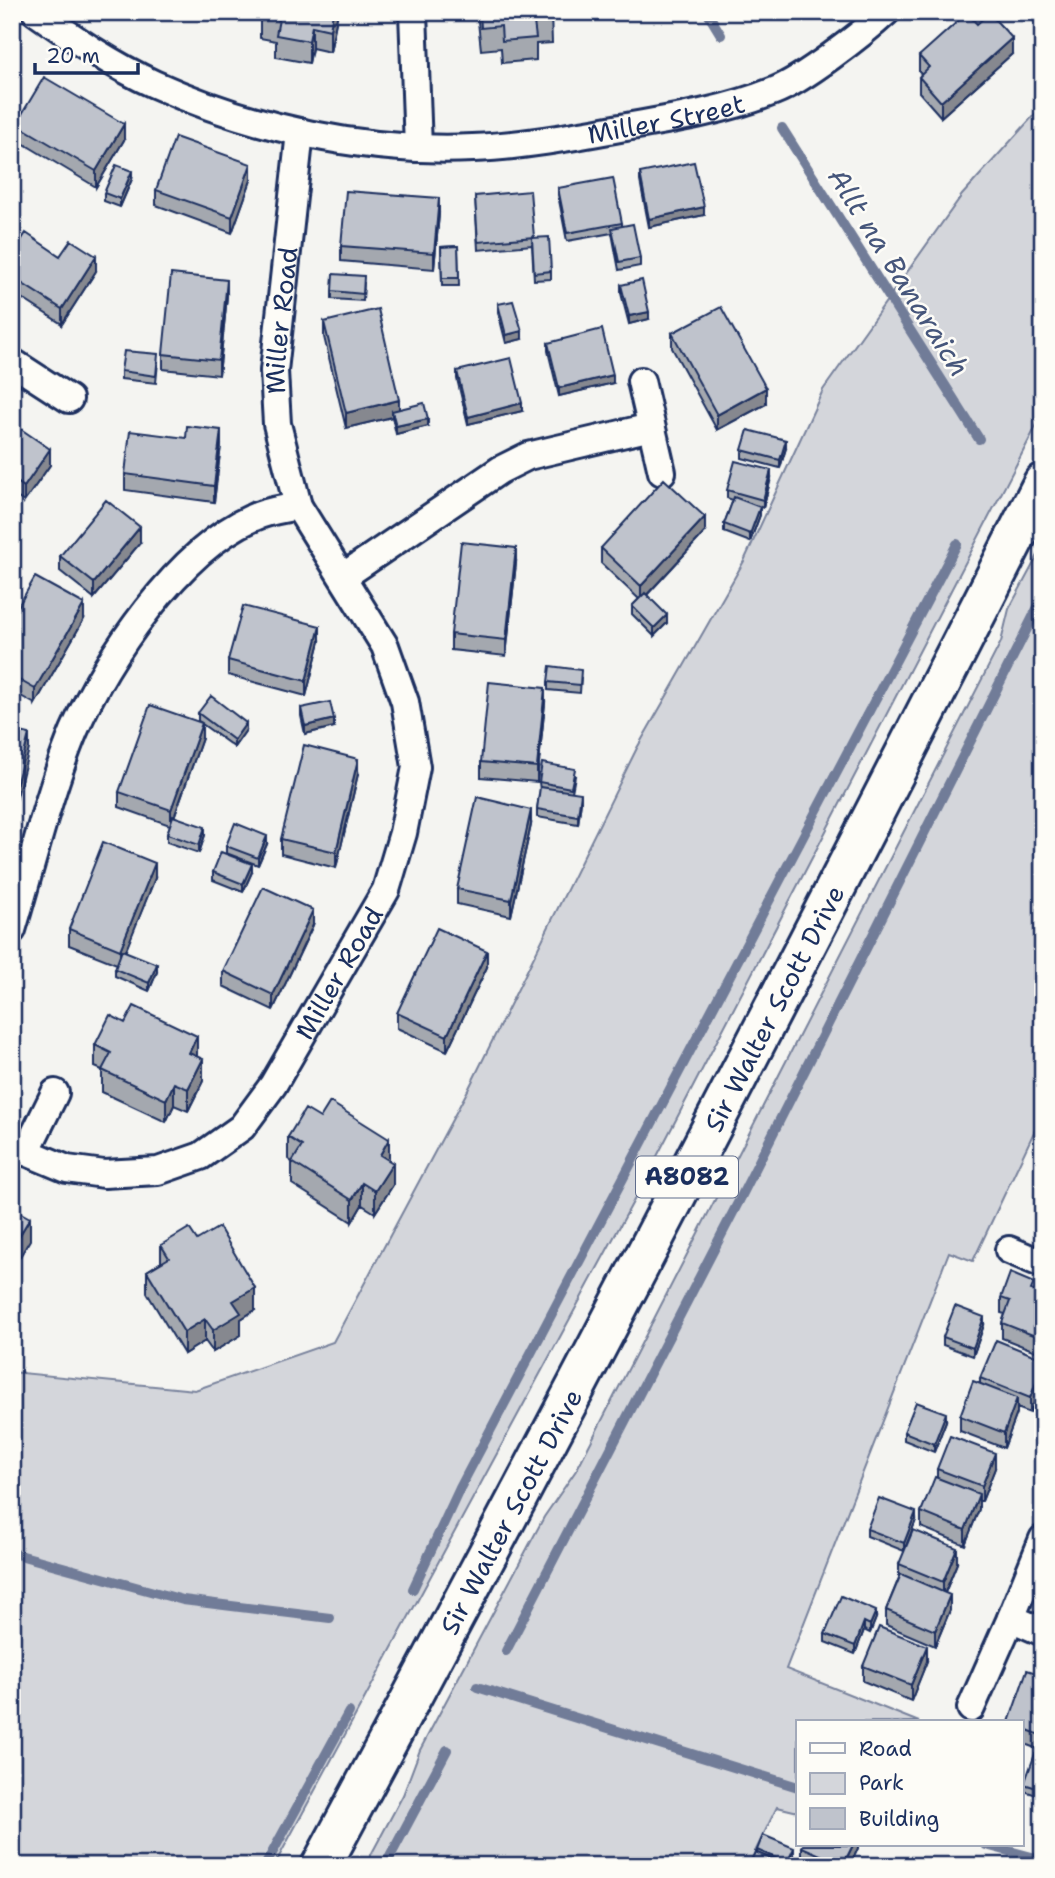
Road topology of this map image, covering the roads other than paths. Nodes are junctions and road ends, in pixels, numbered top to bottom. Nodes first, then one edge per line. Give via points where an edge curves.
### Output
1 (36, 12) edge
2 (413, 12) edge
3 (886, 12) edge
4 (300, 132) junction
5 (418, 148) junction
6 (12, 362) edge
7 (641, 381) dead end
8 (69, 399) dead end
9 (651, 427) junction
10 (662, 472) dead end
11 (1043, 483) edge
12 (298, 506) junction
13 (344, 576) junction
14 (12, 930) edge
15 (55, 1093) dead end
16 (19, 1149) edge
17 (1009, 1250) dead end
18 (1043, 1264) edge
19 (1043, 1539) edge
20 (1011, 1618) junction
21 (1043, 1632) edge
22 (971, 1708) dead end
23 (321, 1866) edge

1 - 4 street, Miller Street via 152,83 227,112
2 - 5 street
3 - 5 street, Miller Street via 777,90 717,111 552,140
4 - 5 street, Miller Street
4 - 12 street, Miller Road via 274,371 277,424
6 - 8 street
7 - 9 street
9 - 10 street
9 - 13 street via 528,456 500,470
11 - 23 main road, Sir Walter Scott Drive / A8082 via 691,1170
12 - 13 street, Miller Road
12 - 14 street via 253,517 217,539 168,581 128,640 74,731
13 - 16 street, Miller Road via 385,646 405,702 416,767 404,833 386,890 273,1085 242,1127 201,1156 158,1171 104,1174 67,1169
15 - 16 street
17 - 18 street
19 - 20 street
20 - 21 street
20 - 22 street

